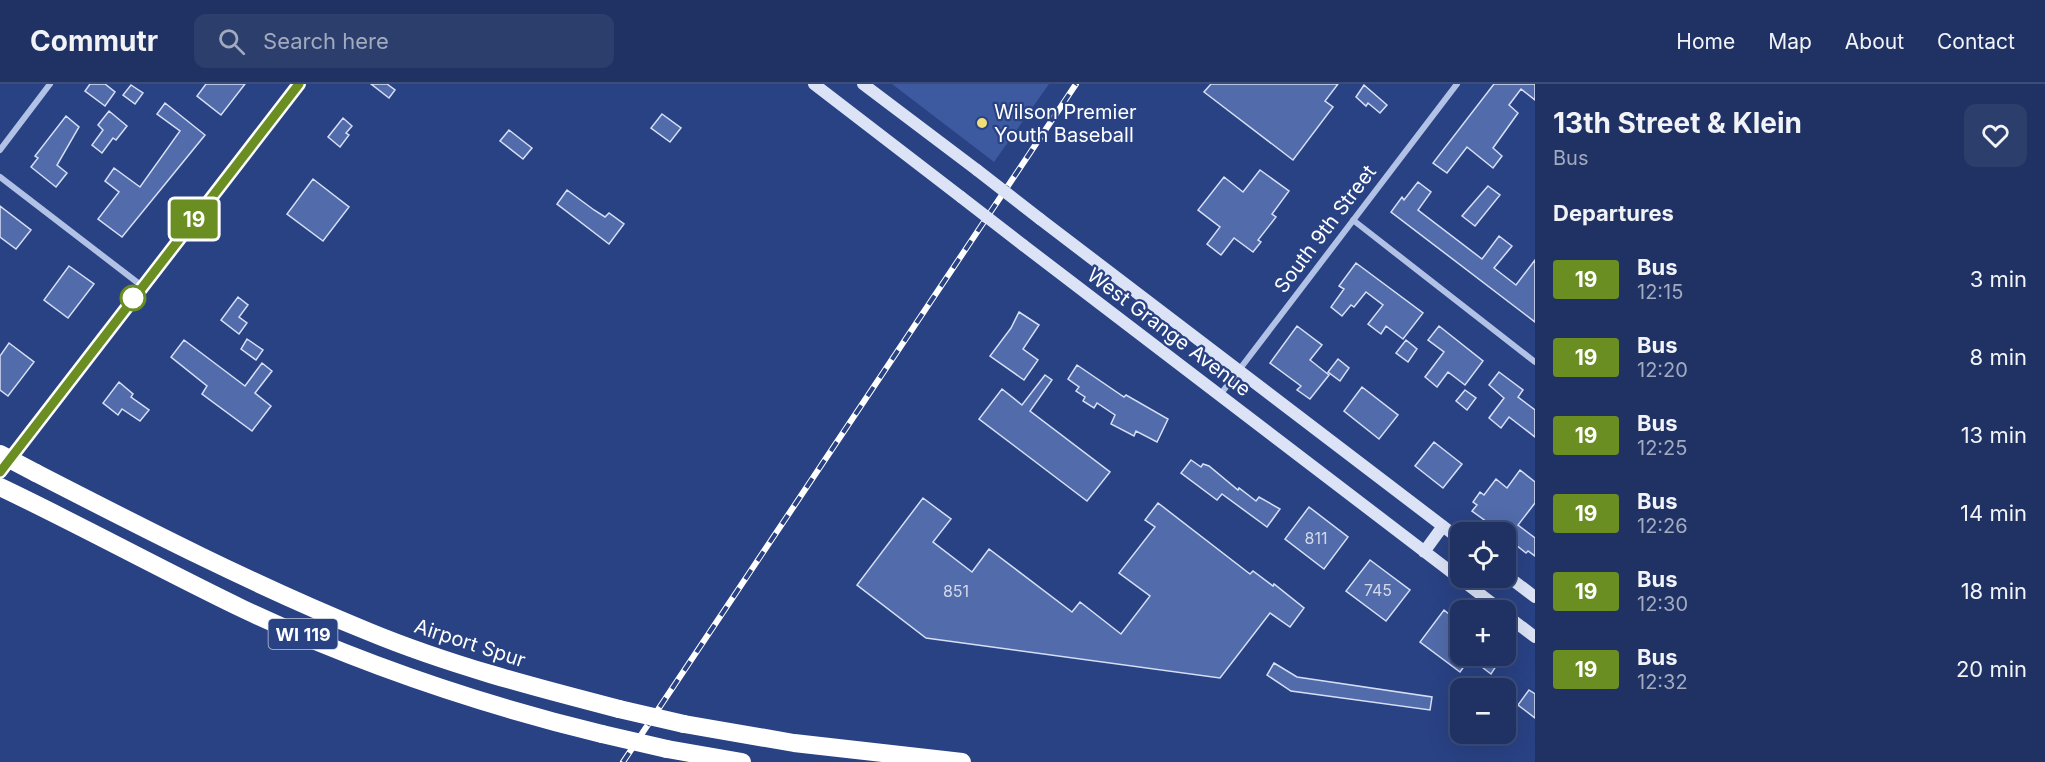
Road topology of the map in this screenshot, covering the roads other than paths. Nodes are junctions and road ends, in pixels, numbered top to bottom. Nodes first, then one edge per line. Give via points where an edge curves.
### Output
1 (50, 84) edge
2 (299, 84) edge
3 (814, 84) edge
4 (863, 84) edge
5 (1457, 84) edge
6 (0, 150) edge
7 (0, 177) edge
8 (1353, 220) junction
9 (142, 286) junction
10 (1535, 362) edge
11 (1238, 371) junction
12 (1220, 395) junction
13 (0, 454) edge
14 (0, 472) edge
15 (0, 487) edge
16 (1443, 526) junction
17 (1450, 531) edge
18 (1424, 552) junction
19 (1516, 583) edge
20 (1535, 597) edge
21 (1488, 600) edge
22 (1516, 623) edge
23 (1535, 637) edge
24 (742, 762) edge
25 (962, 762) edge

1 - 6 street
2 - 9 street
3 - 12 street, West Grange Avenue, bridge
4 - 11 street, West Grange Avenue, bridge
5 - 8 street, South 9th Street
7 - 9 street
8 - 10 street
8 - 11 street, South 9th Street
9 - 14 street
11 - 12 street, South 9th Street
11 - 16 street, West Grange Avenue
12 - 18 street, West Grange Avenue
13 - 25 highway, Airport Spur / WI 119, bridge via 206,560 369,632 495,677 684,724 794,744
15 - 24 highway, WI 119, bridge via 244,609 341,650 464,695 602,734
16 - 17 street, West Grange Avenue
16 - 18 street
18 - 21 street, West Grange Avenue
19 - 20 street
22 - 23 street

